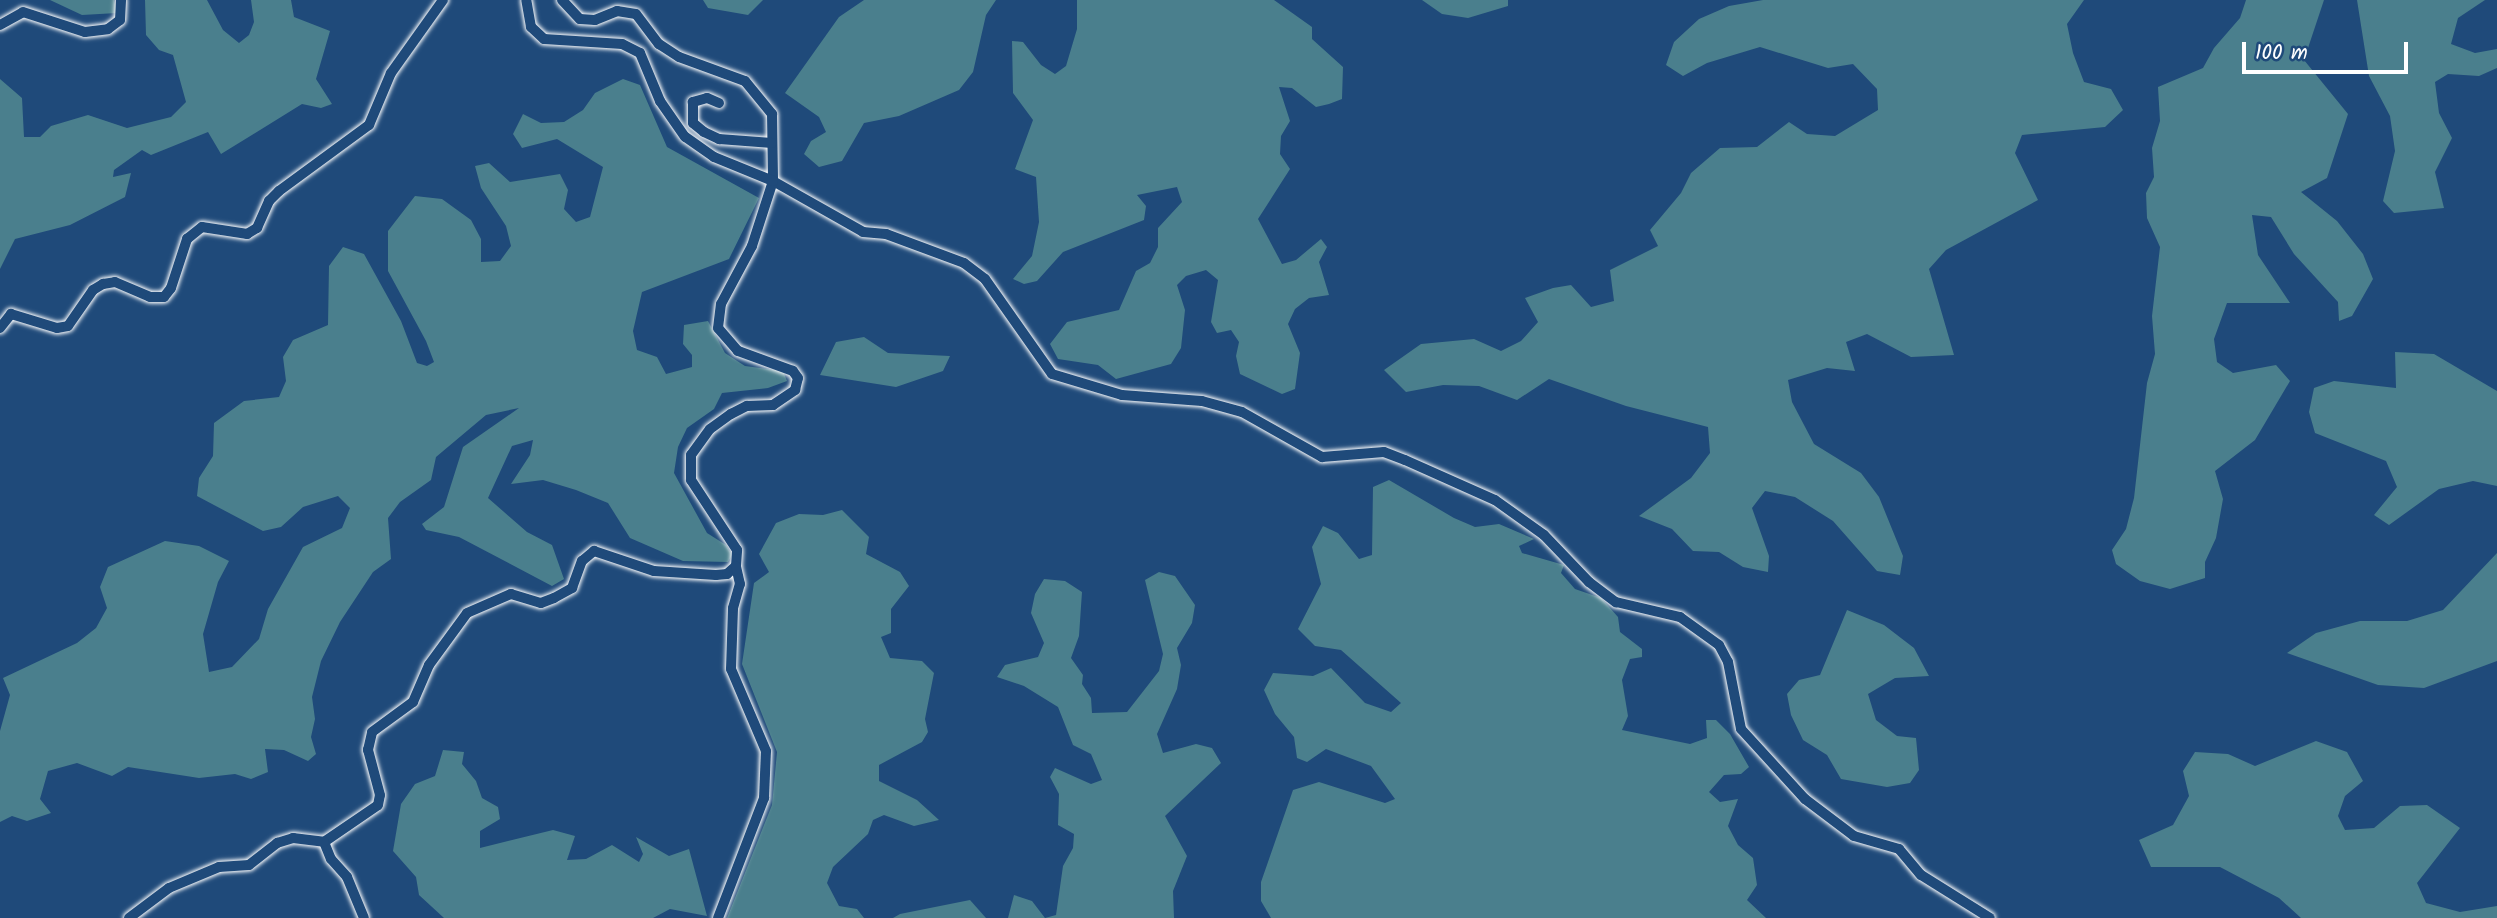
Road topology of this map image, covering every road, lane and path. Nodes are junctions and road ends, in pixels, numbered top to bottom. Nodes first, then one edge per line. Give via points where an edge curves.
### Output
1 (121, 0) edge
2 (443, 0) edge
3 (526, 0) edge
4 (562, 0) edge
5 (0, 25) edge
6 (719, 103) dead end
7 (772, 143) junction
8 (773, 181) junction
9 (0, 328) edge
10 (736, 566) junction
11 (324, 842) junction
12 (129, 918) edge
13 (364, 918) edge
14 (718, 918) edge
15 (1990, 918) edge

1 - 5 street via 120,20 108,29 85,32 23,12
2 - 9 street via 391,73 369,125 279,191 257,228 247,234 202,227 187,239 164,297 150,297 115,282 103,284 93,290 68,326 57,328 11,314
3 - 8 street via 531,27 544,39 622,44 640,53 660,101 685,136 714,157
4 - 7 street via 580,19 595,20 617,11 635,14 659,44 679,57 745,81 772,114
6 - 7 street via 707,98 693,102 693,122 719,139
7 - 8 street
8 - 10 street via 752,246 721,304 718,328 738,351 793,371 798,378 795,390 773,405 747,406 710,429 691,455 689,471 737,550
8 - 15 street via 854,228 886,234 964,263 985,279 1052,374 1132,397 1202,401 1242,412 1322,457 1384,452 1494,500 1544,536 1589,582 1616,601 1680,617 1719,645 1728,662 1741,729 1805,799 1854,836 1899,849 1921,875
10 - 11 street via 727,574 716,575 654,571 594,551 582,561 572,587 554,598 541,603 511,594 467,613 429,665 413,702 372,732 368,750 378,782 378,805
10 - 14 street via 740,584 733,608 731,668 766,751 764,798
11 - 12 street via 293,838 277,843 249,865 210,870 169,888
11 - 13 street via 347,877

